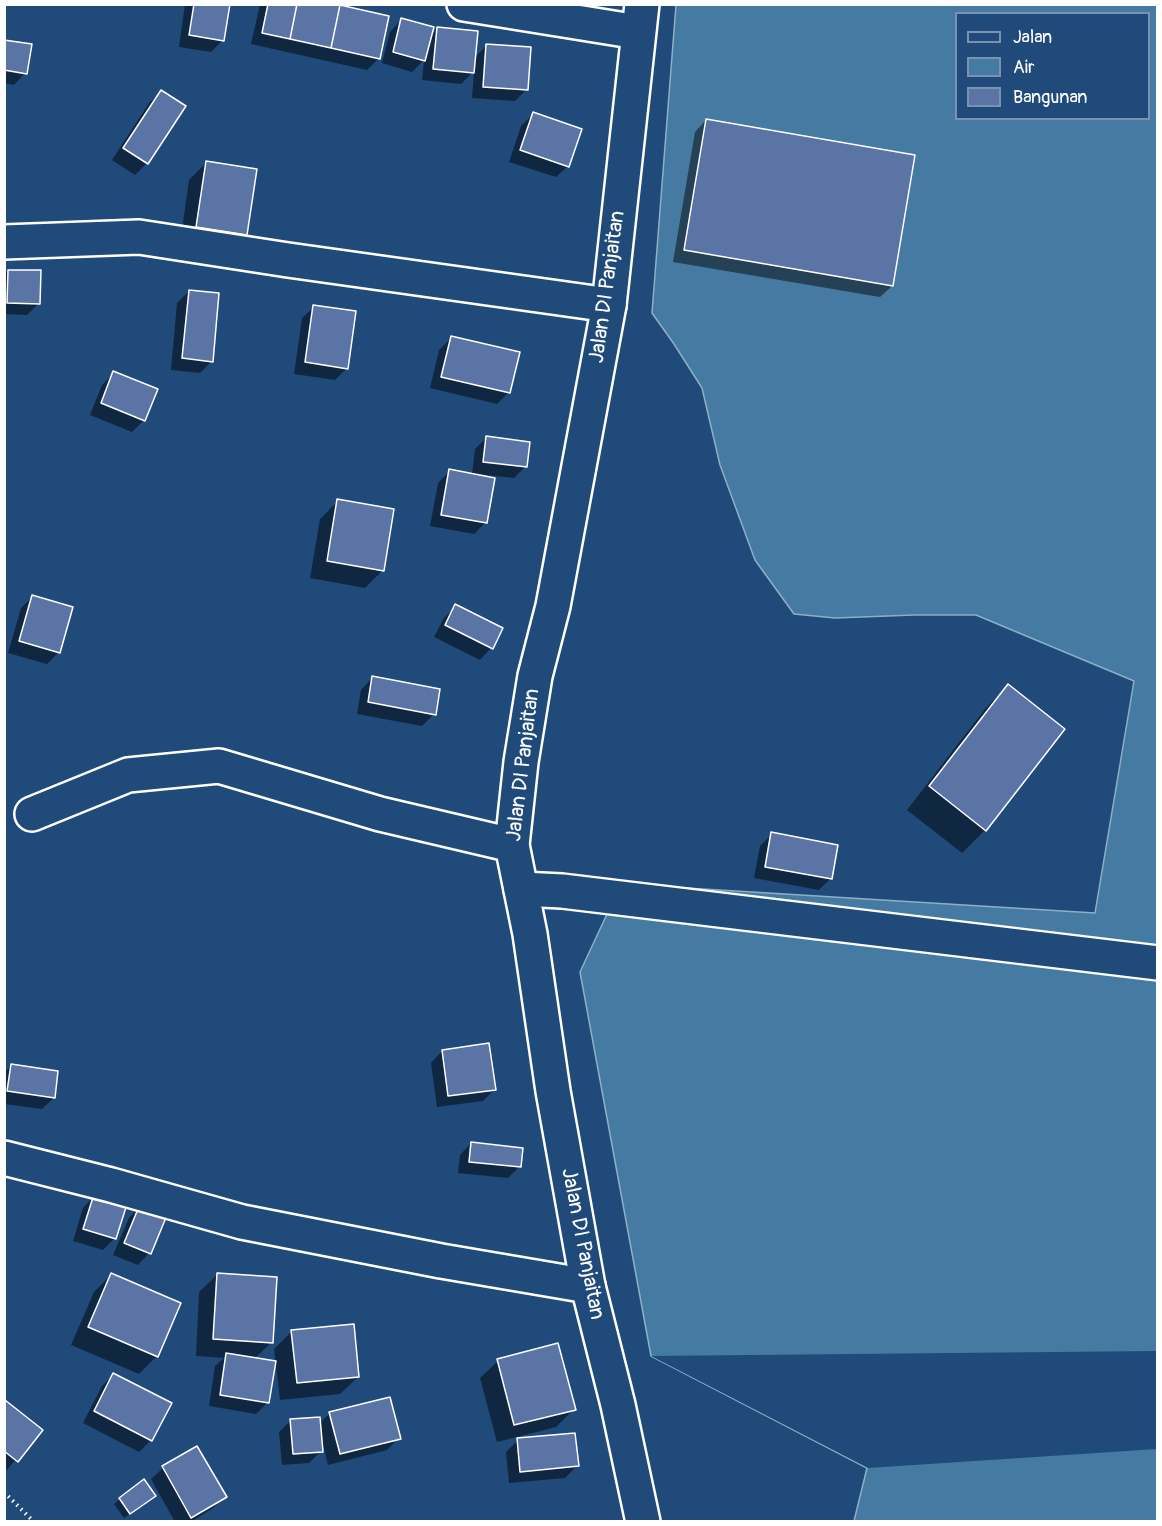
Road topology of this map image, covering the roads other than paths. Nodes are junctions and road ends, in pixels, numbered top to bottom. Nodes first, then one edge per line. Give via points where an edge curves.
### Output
1 (464, 4) edge
2 (640, 18) edge
3 (4, 242) edge
4 (609, 305) junction
5 (32, 814) dead end
6 (512, 845) junction
7 (521, 889) junction
8 (1158, 963) edge
9 (4, 1158) edge
10 (588, 1286) junction
11 (643, 1521) edge

1 - 2 street
2 - 4 street, Jalan DI Panjaitan
3 - 4 street via 139,237
4 - 6 street, Jalan DI Panjaitan via 553,606 535,676
5 - 6 street via 128,775 219,766 381,814
6 - 7 street, Jalan DI Panjaitan
7 - 8 street
7 - 10 street, Jalan DI Panjaitan
9 - 10 street via 242,1222
10 - 11 street, Jalan DI Panjaitan

